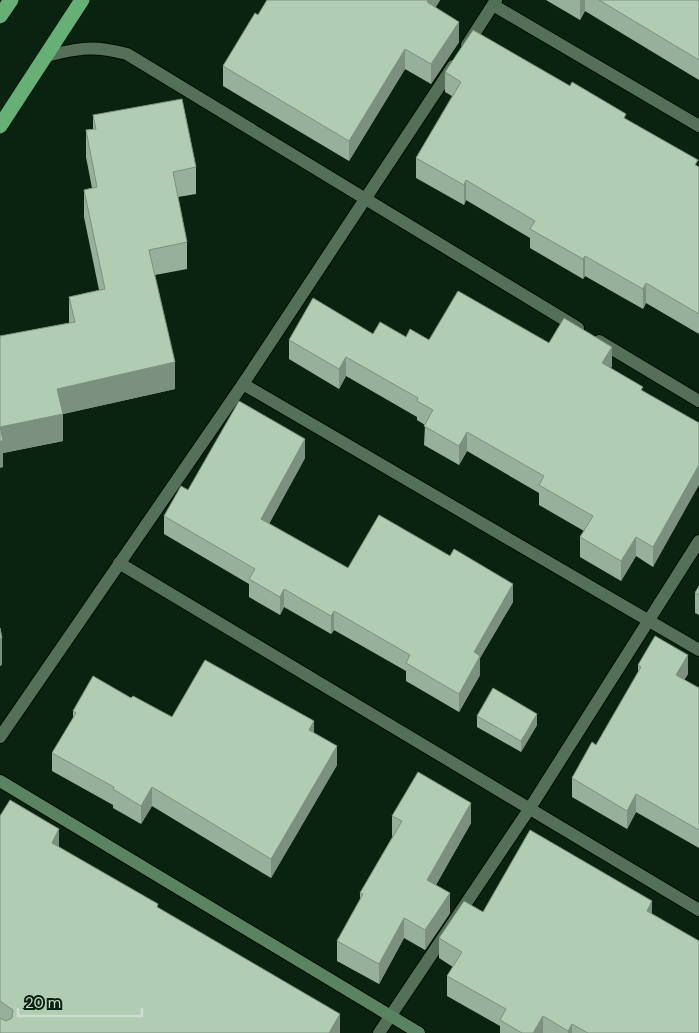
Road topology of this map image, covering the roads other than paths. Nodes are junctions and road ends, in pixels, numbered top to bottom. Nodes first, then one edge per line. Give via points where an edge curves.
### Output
1 (11, 0) edge
2 (82, 0) edge
3 (495, 2) edge
4 (0, 16) edge
5 (46, 56) junction
6 (0, 126) edge
7 (699, 126) edge
8 (365, 200) junction
9 (243, 384) junction
10 (699, 401) edge
11 (699, 541) edge
12 (119, 563) junction
13 (650, 621) junction
14 (699, 650) edge
15 (0, 737) edge
16 (0, 781) edge
17 (530, 808) junction
18 (699, 910) edge
19 (390, 1015) junction
20 (379, 1033) edge
21 (419, 1033) edge

1 - 4 highway
2 - 5 highway
3 - 7 street
3 - 8 street
5 - 6 highway
5 - 8 street via 81,47 128,54
8 - 9 street
8 - 10 street
9 - 12 street
9 - 13 street
11 - 13 street
12 - 15 street
12 - 17 street
13 - 14 street
13 - 17 street
16 - 19 street
17 - 18 street
17 - 19 street
19 - 20 street
19 - 21 street

